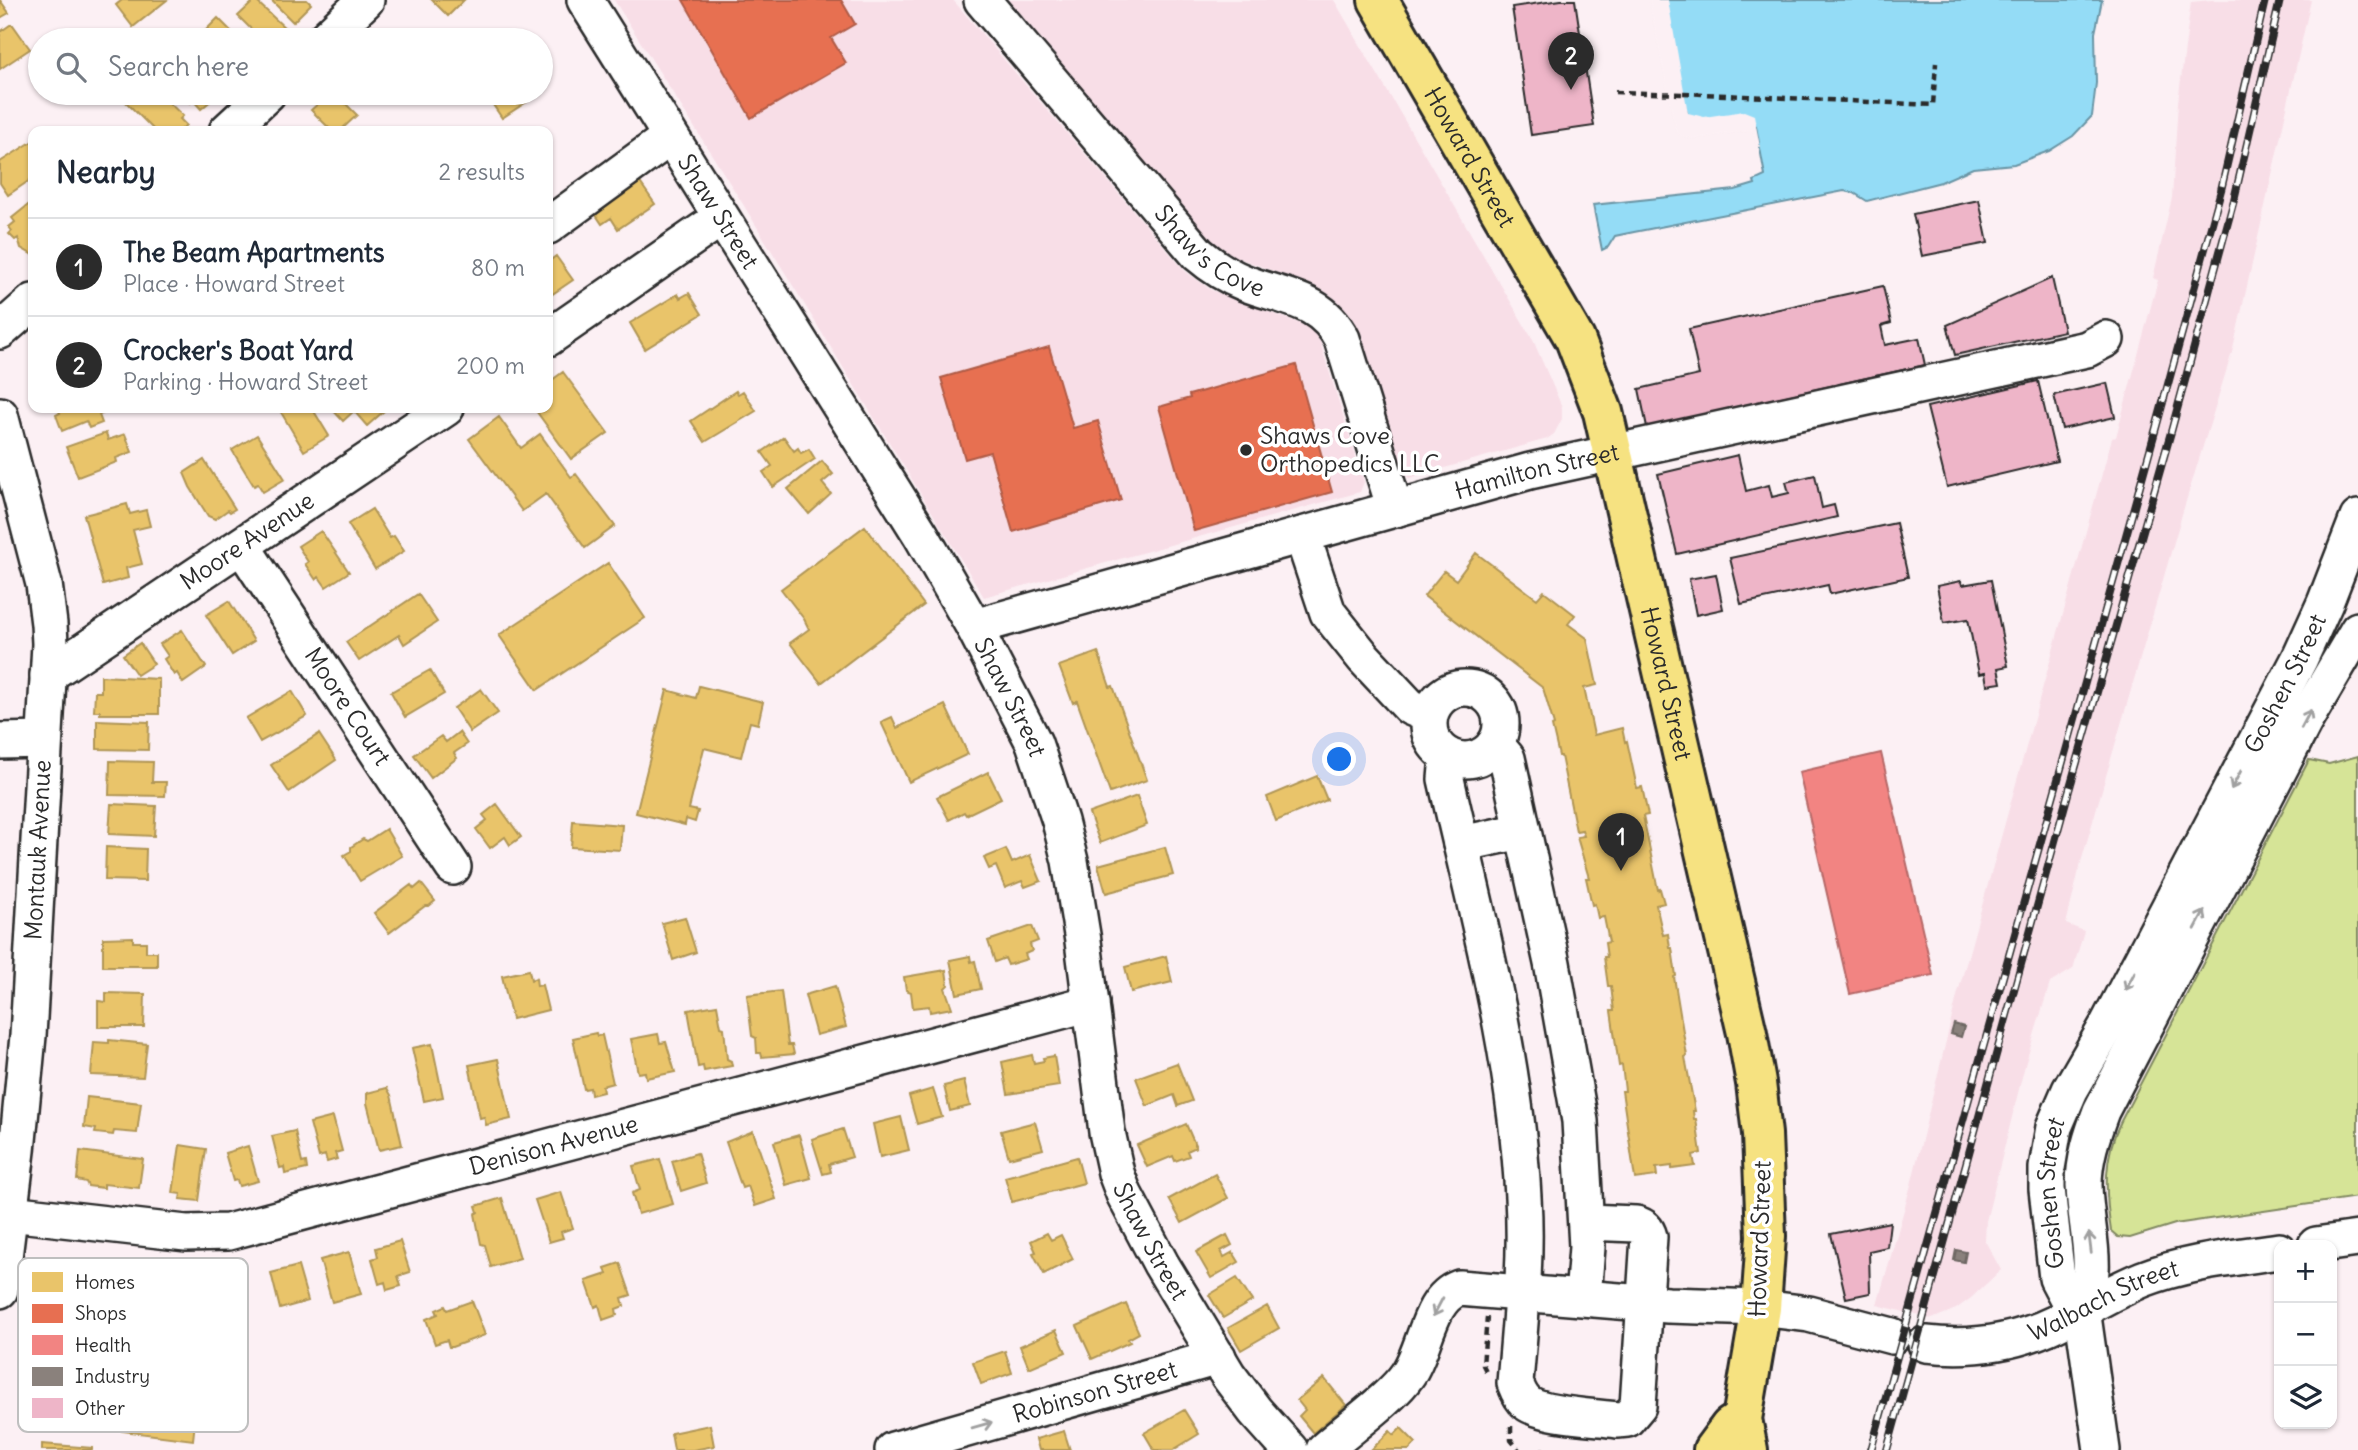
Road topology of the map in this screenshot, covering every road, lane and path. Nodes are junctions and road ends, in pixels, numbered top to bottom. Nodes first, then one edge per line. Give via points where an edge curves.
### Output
1 (366, 0) edge
2 (585, 0) edge
3 (982, 0) edge
4 (1378, 0) edge
5 (337, 28) edge
6 (1936, 63) dead end
7 (1615, 92) dead end
8 (1683, 93) dead end
9 (1692, 94) junction
10 (255, 105) edge
11 (232, 126) edge
12 (670, 137) junction
13 (721, 218) junction
14 (553, 222) edge
15 (28, 306) edge
16 (0, 331) edge
17 (553, 335) edge
18 (2106, 339) dead end
19 (439, 413) edge
20 (0, 415) edge
21 (1613, 452) junction
22 (1395, 509) junction
23 (2358, 519) edge
24 (1302, 535) junction
25 (242, 546) junction
26 (974, 627) junction
27 (2356, 637) edge
28 (2309, 639) junction
29 (48, 674) junction
30 (1429, 715) junction
31 (44, 740) junction
32 (0, 741) edge
33 (1495, 744) junction
34 (1448, 756) junction
35 (1522, 831) junction
36 (1461, 844) junction
37 (453, 867) dead end
38 (1091, 1003) junction
39 (10, 1123) edge
40 (10, 1213) junction
41 (1586, 1222) junction
42 (2358, 1239) edge
43 (2337, 1242) edge
44 (2274, 1252) edge
45 (0, 1290) edge
46 (1521, 1292) junction
47 (1583, 1297) junction
48 (1646, 1303) junction
49 (1761, 1308) junction
50 (2082, 1310) junction
51 (1892, 1336) dead end
52 (1926, 1344) dead end
53 (1217, 1357) junction
54 (1745, 1434) edge
55 (893, 1450) edge
56 (1290, 1450) edge
57 (1324, 1450) edge
58 (1713, 1450) edge
59 (2102, 1450) edge

1 - 5 street
2 - 12 street, Shaw Street
3 - 22 street, Shaw's Cove via 1198,254 1242,282 1316,308 1336,327
4 - 21 main road, Howard Street via 1575,339
6 - 9 path via 1933,106
7 - 9 path
8 - 9 path
10 - 11 street
12 - 13 street, Shaw Street
12 - 14 street
13 - 17 street
13 - 26 street, Shaw Street
15 - 16 street
18 - 21 street, Hamilton Street via 2087,349
19 - 25 street, Moore Avenue
20 - 29 street, Montauk Avenue via 44,584
21 - 22 street, Hamilton Street
21 - 49 main road, Howard Street via 1756,1083 1765,1185
22 - 24 street, Hamilton Street
23 - 28 street, Goshen Street
24 - 26 street, Hamilton Street
24 - 30 street via 1328,613 1410,707
25 - 29 street, Moore Avenue
25 - 37 street, Moore Court
26 - 38 street, Shaw Street via 1034,743 1048,782 1070,861
27 - 28 street
50 -> 27 street, Goshen Street via 2092,1266 2086,1157 2101,1111 2304,722
28 -> 50 street, Goshen Street via 2054,1127 2047,1189 2057,1278 2067,1297
29 - 31 street, Montauk Avenue
30 - 33 street via 1447,692 1471,688 1482,692 1492,699 1501,721
30 - 34 street via 1434,745
31 - 32 street
31 - 39 street, Montauk Avenue via 28,1036
33 - 34 street via 1477,758 1465,761
33 - 35 street via 1507,758
34 - 36 street via 1446,779
35 - 36 street
35 - 41 street via 1552,963 1580,1121
36 - 46 street via 1499,1014 1518,1129 1524,1200
38 - 40 street, Denison Avenue via 228,1232 186,1233
38 - 53 street, Shaw Street via 1107,1132 1120,1184
39 - 40 street, Montauk Avenue
40 - 45 street, Montauk Avenue
41 - 47 street
41 - 48 street via 1636,1224 1647,1230
42 - 43 street
44 - 50 street, Walbach Street via 2179,1267 2140,1280
46 - 47 street
46 - 48 street via 1515,1383 1519,1394 1539,1409 1617,1420 1627,1419 1638,1406
46 -> 57 street via 1475,1287 1448,1292 1438,1304 1408,1375
47 - 48 street
48 - 49 street
49 - 51 street via 1809,1314
49 - 54 main road, Howard Street
50 - 52 street, Walbach Street via 2020,1338 1976,1346
50 - 59 street
55 -> 53 street, Robinson Street
53 - 56 street, Shaw Street
54 - 58 main road, Howard Street via 1730,1427

